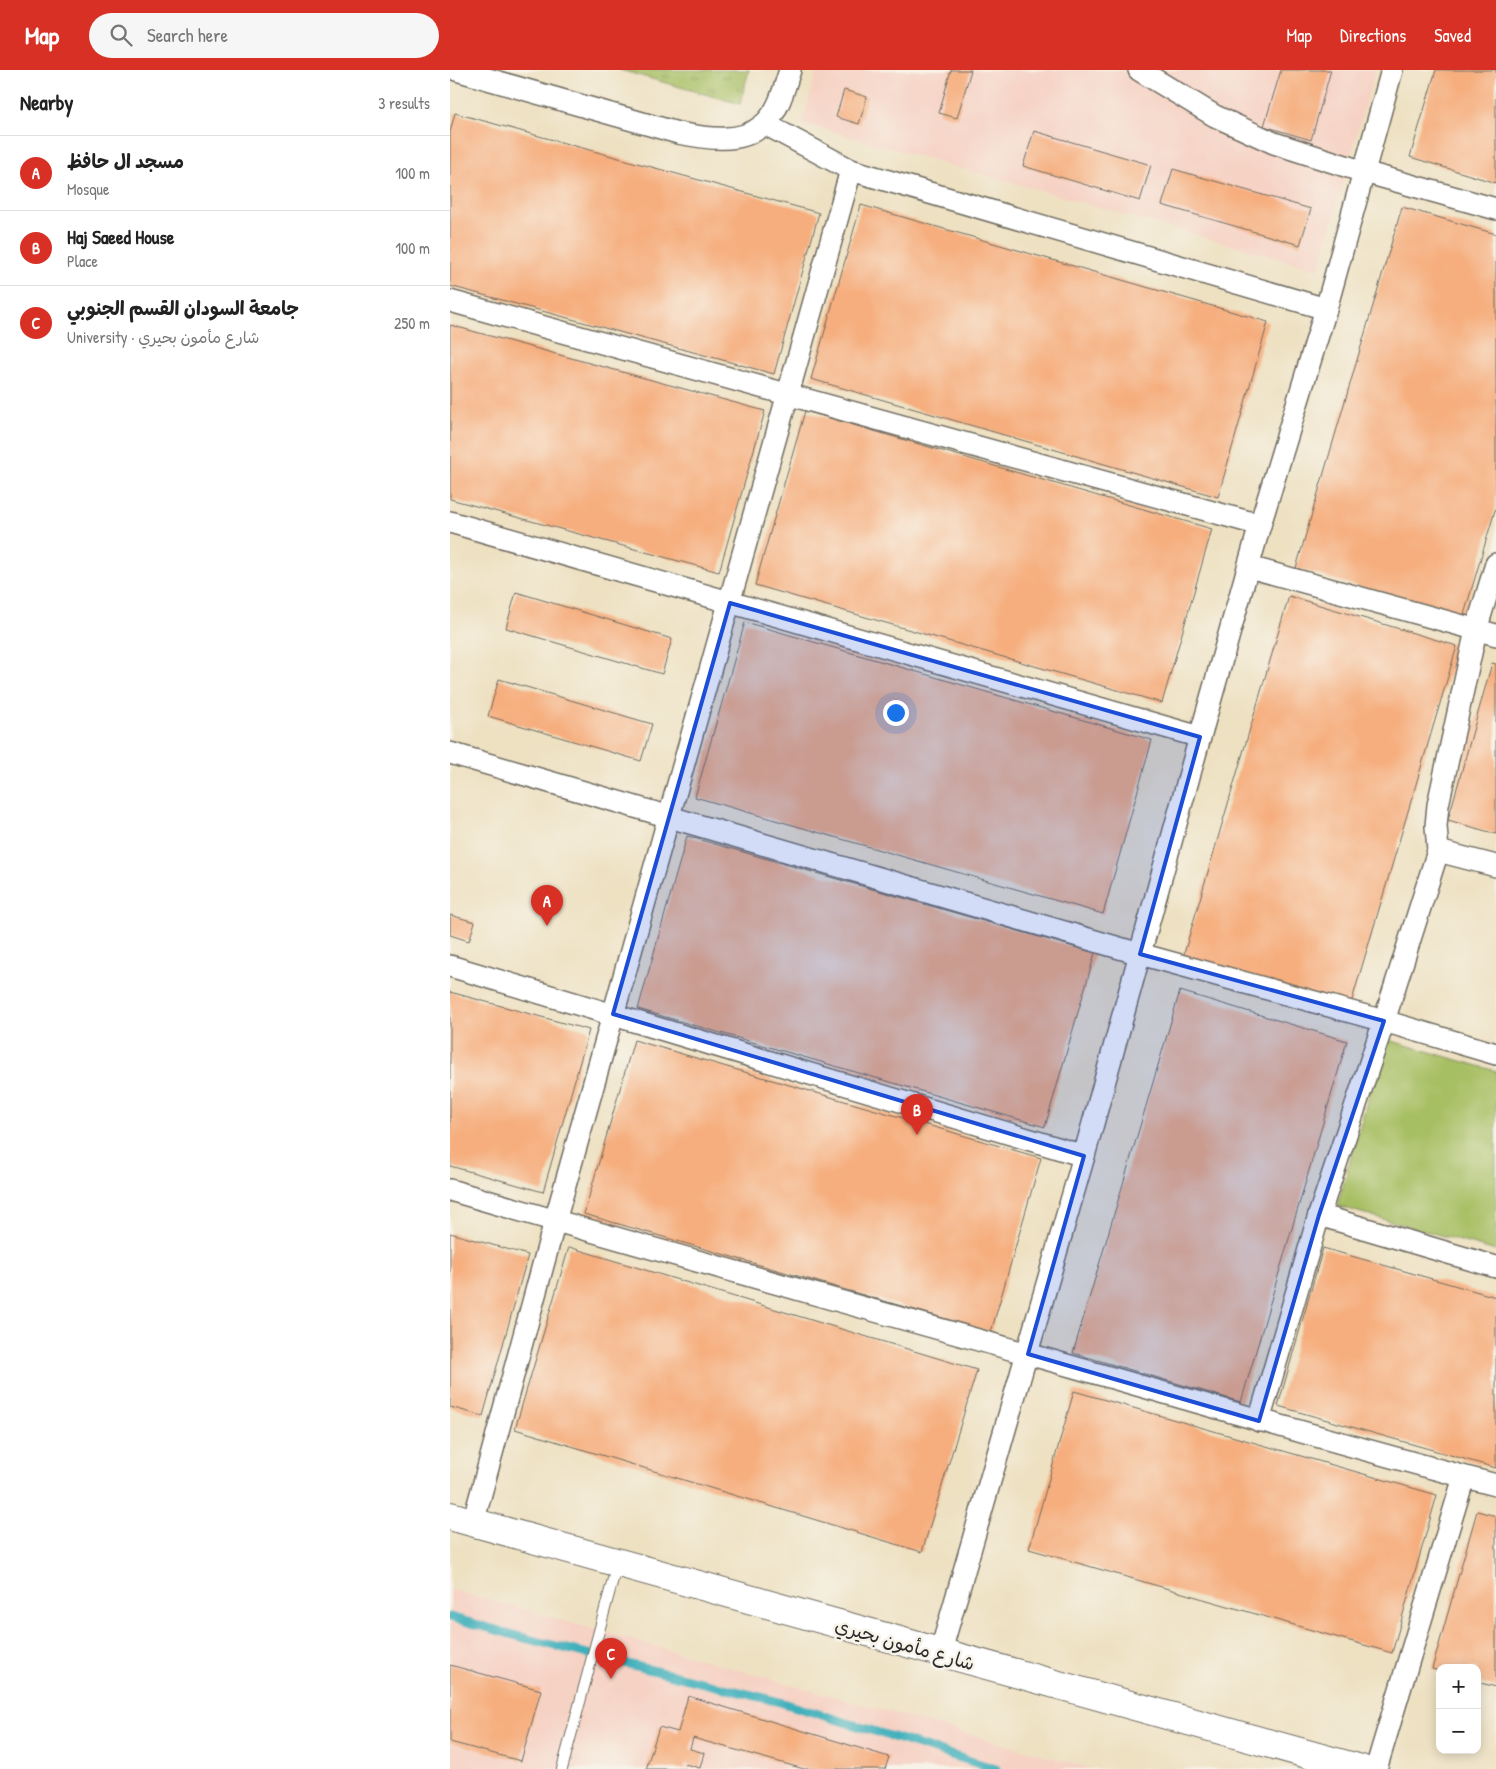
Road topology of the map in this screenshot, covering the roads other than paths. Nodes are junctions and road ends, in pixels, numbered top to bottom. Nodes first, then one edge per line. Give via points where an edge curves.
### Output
1 (456, 70) edge
2 (790, 70) edge
3 (1392, 70) edge
4 (1148, 72) edge
5 (765, 124) junction
6 (851, 170) junction
7 (1364, 172) junction
8 (1496, 209) edge
9 (450, 301) edge
10 (1326, 309) junction
11 (789, 394) junction
12 (450, 522) edge
13 (1260, 525) junction
14 (1496, 564) edge
15 (1249, 567) junction
16 (730, 603) junction
17 (1486, 633) edge
18 (1200, 737) junction
19 (450, 753) edge
20 (669, 817) junction
21 (1438, 851) junction
22 (1496, 866) edge
23 (1140, 954) junction
24 (450, 966) edge
25 (613, 1014) junction
26 (1384, 1021) junction
27 (1496, 1054) edge
28 (1084, 1156) junction
29 (450, 1190) edge
30 (1319, 1216) junction
31 (555, 1221) junction
32 (1496, 1267) edge
33 (1028, 1354) junction
34 (1258, 1421) junction
35 (1464, 1477) junction
36 (1496, 1485) edge
37 (462, 1520) edge
38 (617, 1564) junction
39 (940, 1654) junction
40 (562, 1769) edge
41 (1361, 1769) edge
42 (1376, 1769) edge

1 - 5 street via 699,137 724,139 740,136
2 - 5 street via 778,105
3 - 7 street
4 - 7 street via 1215,116 1274,143
5 - 6 street
6 - 10 street
6 - 11 street
7 - 8 street
7 - 10 street
9 - 11 street
10 - 13 street
11 - 13 street
11 - 16 street
12 - 16 street
13 - 15 street
14 - 17 street
15 - 17 street
15 - 18 street
16 - 18 street
16 - 20 street
17 - 21 street via 1438,805
18 - 23 street
19 - 20 street
20 - 23 street
20 - 25 street
21 - 22 street
21 - 26 street
23 - 26 street
23 - 28 street
24 - 25 street
25 - 28 street
25 - 31 street
26 - 27 street
26 - 30 street
28 - 33 street
29 - 31 street
30 - 32 street
30 - 34 street
31 - 33 street
31 - 37 street
33 - 34 street
33 - 39 street
34 - 35 street
35 - 36 street
35 - 42 street
37 - 38 street, شارع مأمون بحيري
38 - 39 street, شارع مأمون بحيري
38 - 40 lane
39 - 41 street, شارع مأمون بحيري

